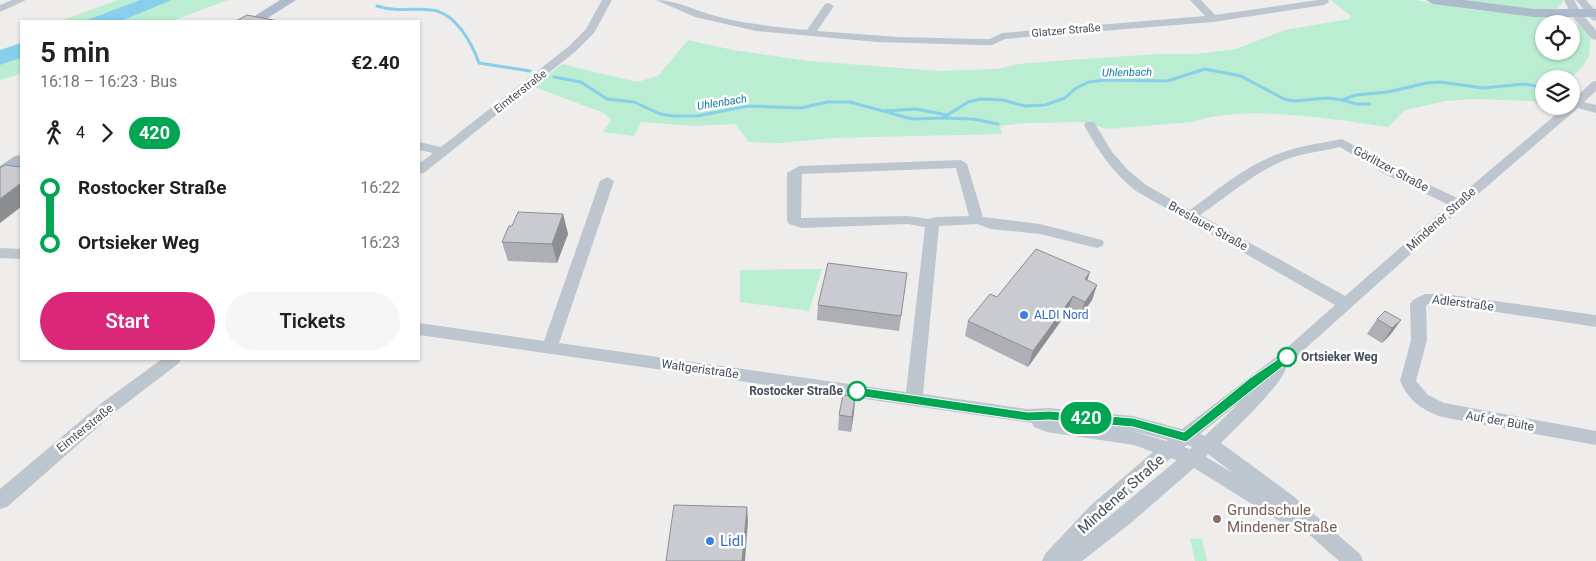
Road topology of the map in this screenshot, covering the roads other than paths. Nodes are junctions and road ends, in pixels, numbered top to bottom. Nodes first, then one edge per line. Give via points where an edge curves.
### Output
1 (21, 0) edge
2 (289, 0) edge
3 (607, 0) edge
4 (661, 0) edge
5 (1195, 0) edge
6 (1432, 0) edge
7 (1568, 0) edge
8 (1581, 0) edge
9 (1324, 2) dead end
10 (829, 6) dead end
11 (0, 9) edge
12 (1576, 14) junction
13 (1595, 15) edge
14 (1213, 18) junction
15 (256, 20) edge
16 (809, 34) junction
17 (1596, 37) edge
18 (1596, 84) edge
19 (1580, 101) edge
20 (1580, 102) edge
21 (1580, 102) edge
22 (1596, 102) edge
23 (1596, 109) edge
24 (1564, 115) edge
25 (1090, 125) dead end
26 (420, 146) edge
27 (443, 151) junction
28 (20, 161) edge
29 (420, 169) edge
30 (0, 174) edge
31 (607, 181) dead end
32 (1458, 204) junction
33 (1191, 215) junction
34 (977, 220) junction
35 (932, 224) junction
36 (1097, 243) dead end
37 (0, 252) edge
38 (20, 254) edge
39 (1346, 304) junction
40 (1596, 320) edge
41 (420, 328) edge
42 (550, 347) junction
43 (1287, 357) junction
44 (172, 360) edge
45 (1411, 389) joint
46 (914, 400) junction
47 (1028, 416) junction
48 (1186, 437) junction
49 (1596, 438) edge
50 (1208, 444) junction
51 (1170, 450) junction
52 (1193, 458) junction
53 (0, 501) edge
54 (1326, 538) junction
55 (1052, 561) edge
56 (1066, 561) edge
57 (1353, 561) edge

1 - 11 street
2 - 15 main road
3 - 27 street, Eimterstraße via 590,31 572,49
4 - 16 street, Glatzer Straße via 708,19
5 - 14 street
6 - 12 main road via 1512,11
7 - 12 street
8 - 13 street
9 - 14 street, Glatzer Straße
10 - 16 street
12 - 13 main road
12 - 17 street
14 - 16 street, Glatzer Straße via 1002,36 992,42 906,41
18 - 19 street, Mindener Straße
20 - 22 street
21 - 23 street
24 - 32 street, Mindener Straße
25 - 33 street, Breslauer Straße via 1125,177
26 - 27 street
27 - 29 street, Eimterstraße
28 - 30 main road
31 - 42 street
32 - 33 street, Görlitzer Straße via 1388,170 1342,142 1306,150 1259,168
32 - 39 street, Mindener Straße
33 - 39 street, Breslauer Straße
34 - 35 street via 936,221
34 - 35 street via 961,164 808,169 794,173 794,221 908,220
34 - 36 street via 1040,229
35 - 46 street
37 - 38 street
39 - 43 street, Mindener Straße
40 - 45 street, Adlerstraße via 1425,299 1418,304 1418,340 1408,381
41 - 42 street, Waltgeristraße
42 - 46 street, Waltgeristraße
43 - 48 street, Mindener Straße
43 - 50 street, Mindener Straße via 1259,395
44 - 53 street, Eimterstraße via 109,407
45 - 49 street, Auf der Bülte via 1426,403 1442,410
46 - 47 street, Waltgeristraße
47 - 48 street, Waltgeristraße via 1109,419
47 - 51 street, Waltgeristraße via 1047,425 1134,438
48 - 50 street
48 - 51 street, Mindener Straße
50 - 52 street, Mindener Straße
50 - 54 street via 1285,501
51 - 52 street, Waltgeristraße
51 - 55 street, Mindener Straße via 1098,511
52 - 54 street
52 - 56 street, Mindener Straße
54 - 57 street

